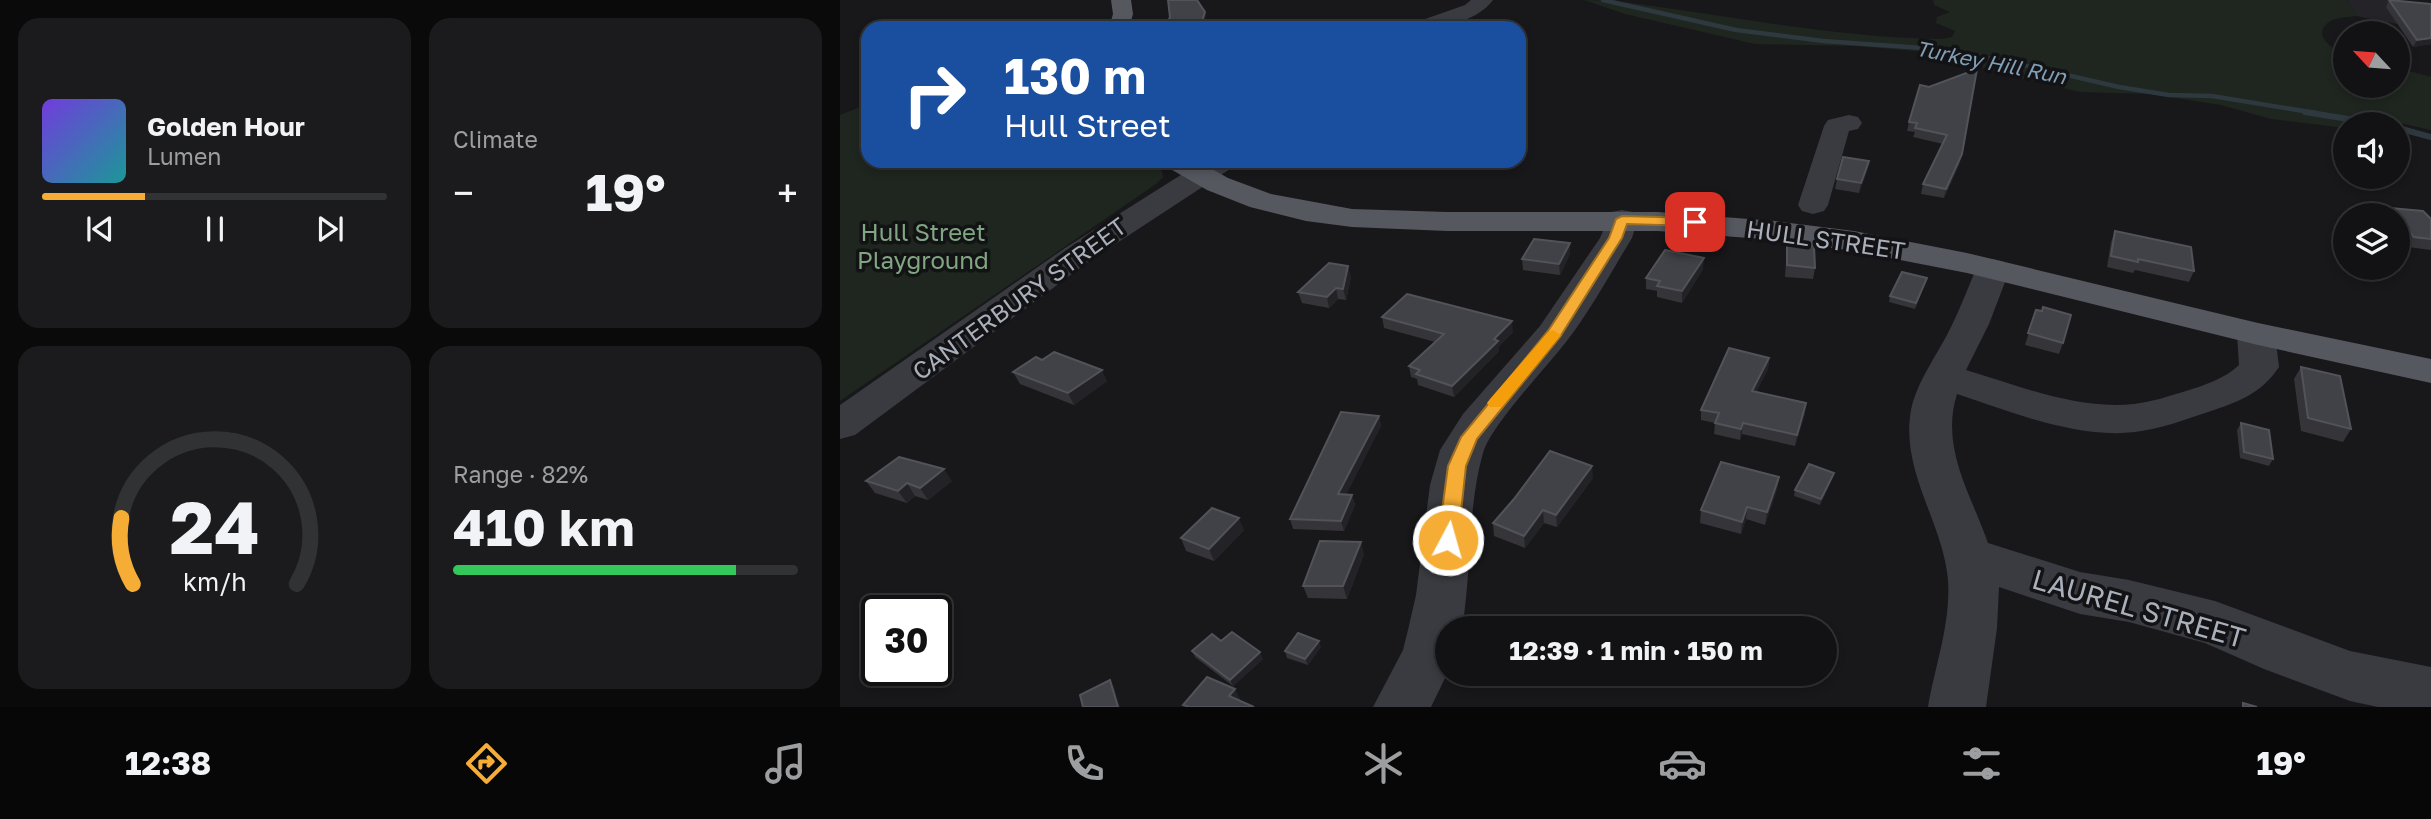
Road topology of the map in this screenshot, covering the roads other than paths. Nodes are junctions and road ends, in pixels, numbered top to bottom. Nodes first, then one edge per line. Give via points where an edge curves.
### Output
1 (1121, 0) edge
2 (1483, 0) edge
3 (1121, 21) edge
4 (1438, 21) edge
5 (1849, 123) dead end
6 (1196, 168) edge
7 (1204, 168) edge
8 (1813, 205) dead end
9 (1622, 219) junction
10 (1993, 269) junction
11 (2256, 334) junction
12 (2431, 371) edge
13 (1944, 376) junction
14 (840, 425) edge
15 (1968, 556) junction
16 (2431, 693) edge
17 (1402, 707) edge
18 (1957, 707) edge

1 - 3 main road
2 - 4 street via 1472,9
5 - 8 street via 1837,126
6 - 14 street, CANTERBURY STREET
7 - 9 main road, HULL STREET via 1236,192 1264,201 1357,217
9 - 10 main road, HULL STREET via 1792,231
9 - 17 street via 1616,238 1554,334 1478,424 1462,450 1435,630 1429,655
10 - 11 main road, HULL STREET
10 - 13 street
11 - 12 main road, HULL STREET
11 - 13 street via 2259,367 2247,379 2214,396 2137,418 2085,415
13 - 15 street via 1932,408 1931,447
15 - 16 street, LAUREL STREET via 2080,593 2215,623 2350,676
15 - 18 street via 1972,619

